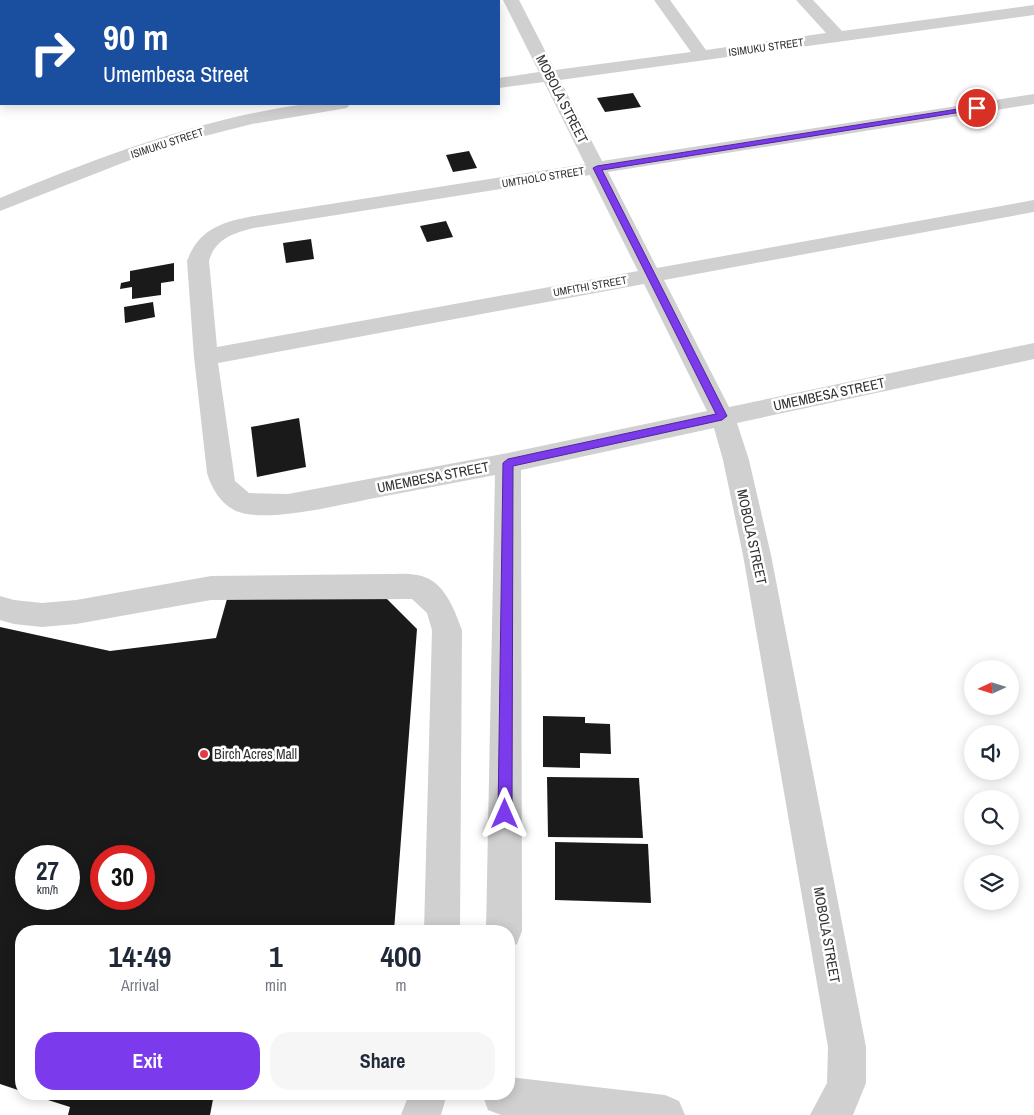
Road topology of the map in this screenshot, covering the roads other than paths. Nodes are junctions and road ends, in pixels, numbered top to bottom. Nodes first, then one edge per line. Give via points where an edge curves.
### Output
1 (511, 0) edge
2 (662, 0) edge
3 (804, 0) edge
4 (1034, 10) edge
5 (838, 37) junction
6 (702, 56) junction
7 (550, 76) junction
8 (500, 83) edge
9 (1034, 99) edge
10 (334, 105) edge
11 (597, 168) junction
12 (1, 204) edge
13 (1034, 206) edge
14 (205, 244) joint
15 (650, 275) junction
16 (1034, 351) edge
17 (206, 357) junction
18 (722, 416) junction
19 (508, 463) junction
20 (0, 608) edge
21 (442, 925) edge
22 (504, 925) edge
23 (426, 1100) edge
24 (502, 1102) edge
25 (421, 1115) edge
26 (665, 1115) edge
27 (830, 1115) edge

1 - 7 street, MOBOLA STREET
2 - 6 street
3 - 5 street
4 - 5 street, ISIMUKU STREET
5 - 6 street, ISIMUKU STREET
6 - 7 street, ISIMUKU STREET
7 - 8 street, ISIMUKU STREET
7 - 11 street, MOBOLA STREET
9 - 11 street, UMTHOLO STREET
10 - 12 street, ISIMUKU STREET via 277,113 207,130 120,158
11 - 14 street, UMTHOLO STREET via 254,222 225,229
11 - 15 street, MOBOLA STREET
13 - 15 street, UMFITHI STREET
14 - 17 street, UMEMBESA STREET via 198,260
15 - 17 street, UMFITHI STREET
15 - 18 street, MOBOLA STREET
16 - 18 street, UMEMBESA STREET
17 - 19 street, UMEMBESA STREET via 220,473 224,486 245,503 288,504
18 - 19 street, UMEMBESA STREET
18 - 27 street, MOBOLA STREET via 736,460 757,555 848,1047 844,1097
19 - 22 street
20 - 21 street via 42,615 76,612 183,592 230,587 418,587 439,606 447,630
23 - 25 street
24 - 26 street

